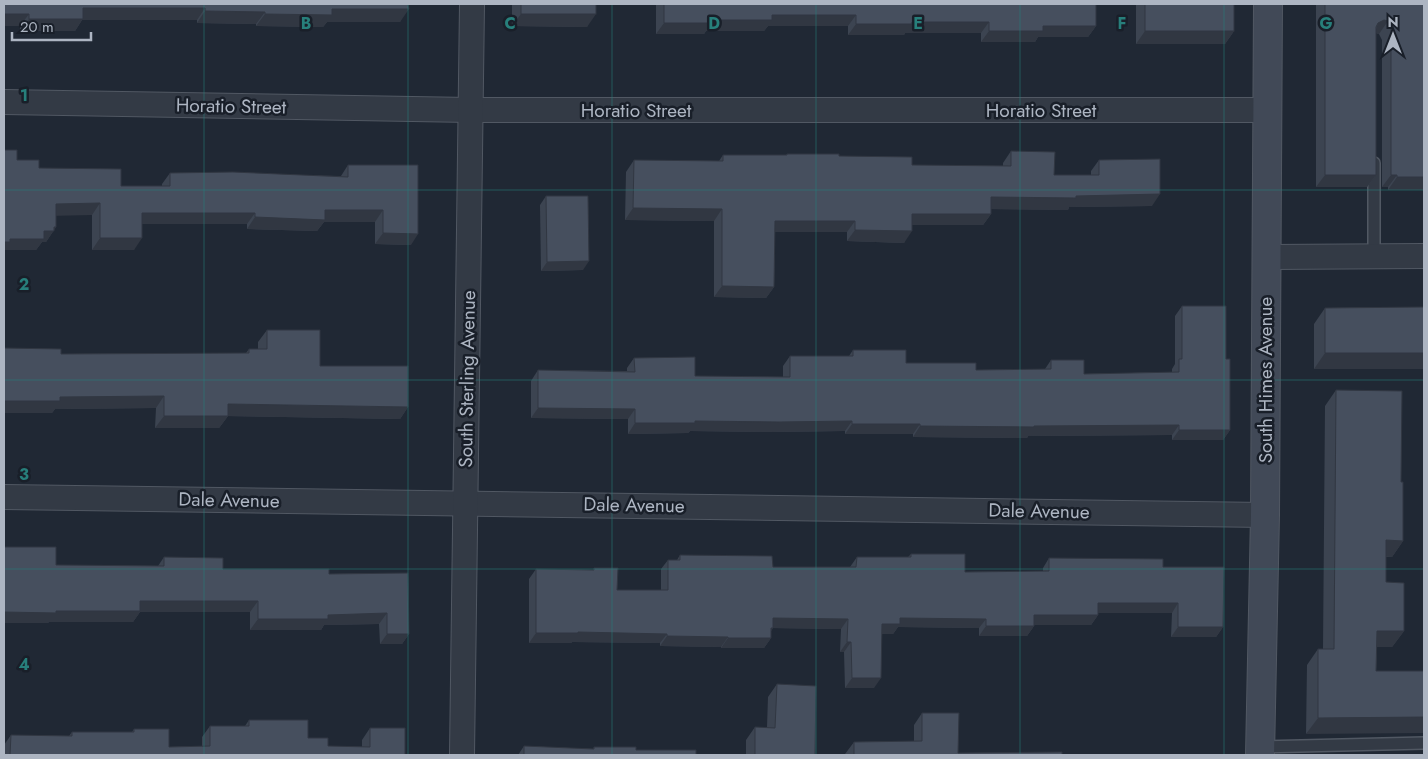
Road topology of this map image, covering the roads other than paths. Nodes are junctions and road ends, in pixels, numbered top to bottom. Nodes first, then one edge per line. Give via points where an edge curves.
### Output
1 (472, 4) edge
2 (1268, 4) edge
3 (4, 102) edge
4 (470, 110) junction
5 (1267, 110) junction
6 (1374, 148) edge
7 (1374, 256) junction
8 (1424, 256) edge
9 (1266, 257) junction
10 (4, 496) edge
11 (465, 503) junction
12 (1265, 515) junction
13 (1424, 743) edge
14 (1260, 751) edge
15 (462, 755) edge

1 - 4 street, South Sterling Avenue
2 - 5 street, South Himes Avenue
3 - 4 street, Horatio Street
4 - 5 street, Horatio Street
4 - 11 street, South Sterling Avenue
5 - 9 street, South Himes Avenue
6 - 7 lane
7 - 8 street
7 - 9 street
9 - 12 street, South Himes Avenue
10 - 11 street, Dale Avenue
11 - 12 street, Dale Avenue
11 - 15 street, South Sterling Avenue
12 - 14 street, South Himes Avenue
13 - 14 lane

